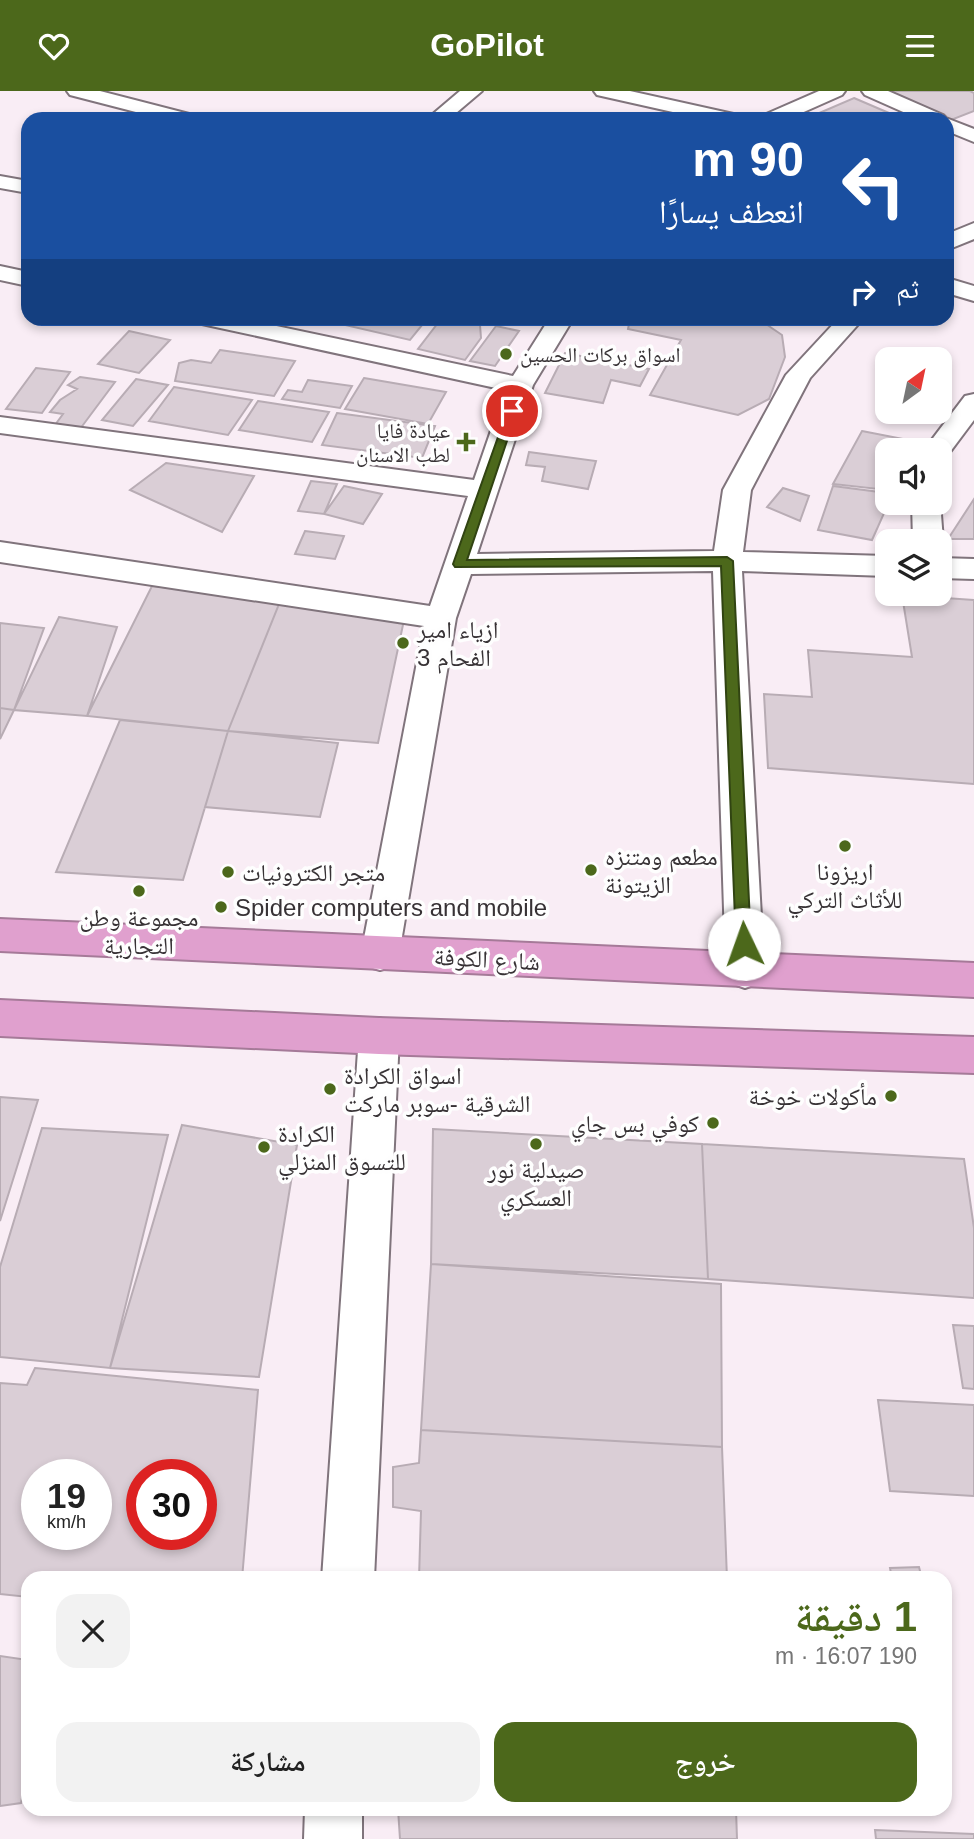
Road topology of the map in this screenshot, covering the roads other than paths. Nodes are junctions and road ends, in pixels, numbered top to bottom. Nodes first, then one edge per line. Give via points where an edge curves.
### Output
1 (77, 91) edge
2 (472, 91) edge
3 (604, 91) edge
4 (835, 91) edge
5 (872, 91) edge
6 (159, 112) edge
7 (446, 112) edge
8 (698, 112) edge
9 (787, 112) edge
10 (920, 112) edge
11 (954, 127) edge
12 (974, 136) edge
13 (0, 182) edge
14 (21, 186) edge
15 (974, 230) edge
16 (954, 240) edge
17 (0, 273) edge
18 (21, 278) edge
19 (954, 287) edge
20 (974, 294) edge
21 (244, 326) edge
22 (557, 326) edge
23 (844, 326) edge
24 (520, 385) junction
25 (974, 402) edge
26 (0, 425) edge
27 (946, 438) edge
28 (486, 490) junction
29 (0, 552) edge
30 (727, 561) junction
31 (460, 564) junction
32 (875, 566) edge
33 (952, 568) edge
34 (974, 569) edge
35 (441, 618) junction
36 (0, 935) edge
37 (380, 954) junction
38 (745, 971) junction
39 (974, 980) edge
40 (0, 1018) edge
41 (379, 1036) junction
42 (974, 1055) edge
43 (348, 1571) edge
44 (334, 1816) edge
45 (333, 1839) edge

1 - 6 street
2 - 7 street
3 - 8 street
4 - 9 street
5 - 10 street
11 - 12 street
13 - 14 street
15 - 16 street
17 - 18 street
19 - 20 street
21 - 24 street
22 - 24 street
23 - 30 street via 799,375 737,490
24 - 28 street
25 - 27 street
26 - 28 street
28 - 31 street
29 - 35 street
30 - 31 street
30 - 32 street
30 - 38 street
31 - 35 street
33 - 34 street
35 - 37 street
36 - 37 highway, شارع الكوفة
37 - 38 highway, شارع الكوفة
38 - 39 highway, شارع الكوفة
40 - 41 highway
41 - 42 highway
41 - 43 street
44 - 45 street

